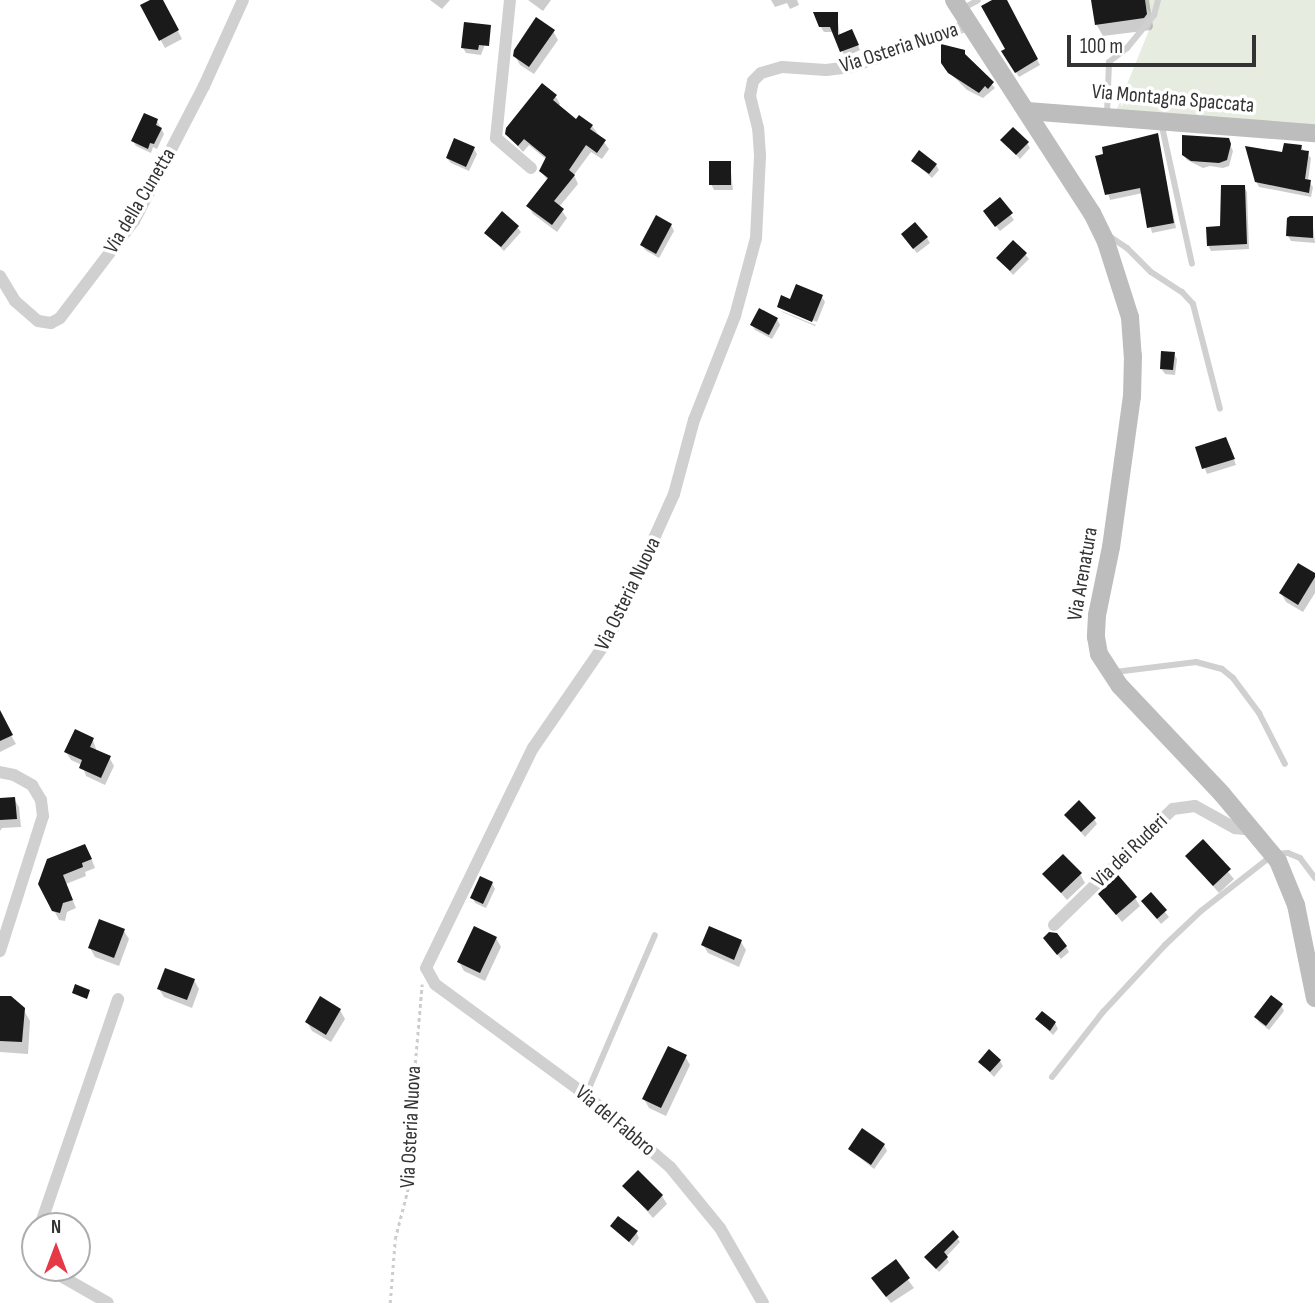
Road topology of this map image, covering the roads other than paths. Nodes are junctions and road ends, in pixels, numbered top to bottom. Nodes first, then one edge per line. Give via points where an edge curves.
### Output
1 (243, 0) edge
2 (510, 0) edge
3 (978, 0) edge
4 (1158, 0) edge
5 (961, 12) edge
6 (1027, 111) junction
7 (1107, 116) junction
8 (1161, 120) junction
9 (1294, 131) junction
10 (1315, 133) edge
11 (1315, 142) edge
12 (531, 168) dead end
13 (1102, 231) junction
14 (1192, 264) dead end
15 (0, 276) edge
16 (1220, 409) dead end
17 (1109, 672) junction
18 (1285, 764) dead end
19 (0, 772) edge
20 (1254, 830) junction
21 (1274, 855) junction
22 (1315, 878) edge
23 (1054, 925) dead end
24 (655, 935) dead end
25 (0, 951) edge
26 (428, 975) joint
27 (1315, 998) edge
28 (118, 999) dead end
29 (1052, 1077) dead end
30 (586, 1095) junction
31 (45, 1212) edge
32 (71, 1282) edge
33 (108, 1303) edge
34 (763, 1303) edge

1 - 15 street, Via della Cunetta via 134,221 60,318 51,323 38,321 15,301
2 - 12 street via 496,138
3 - 5 lane
4 - 7 lane via 1154,15 1109,62
5 - 6 street, Via Arenatura
5 - 26 street, Via Osteria Nuova via 851,67 782,67 766,70 754,79 750,92 760,155 756,238 735,316 692,427 674,494 604,645 528,756 428,961
6 - 7 street, Via Montagna Spaccata
6 - 13 street, Via Arenatura
7 - 8 street, Via Montagna Spaccata
8 - 9 street, Via Montagna Spaccata
8 - 14 lane
9 - 10 street, Via Montagna Spaccata
9 - 11 street
13 - 16 lane via 1190,300
13 - 17 street, Via Arenatura via 1130,317 1133,356 1130,416 1096,624 1097,648
17 - 18 lane via 1191,662 1216,666 1233,678 1252,704
17 - 20 street, Via Arenatura
19 - 25 street via 32,785 43,816
20 - 21 street, Via Arenatura
20 - 23 street, Via dei Ruderi via 1235,828 1195,806 1173,809
21 - 22 lane via 1296,855
21 - 27 street, Via Arenatura via 1296,905
21 - 29 lane via 1165,945
24 - 30 lane
26 - 30 street, Via del Fabbro
28 - 31 street
30 - 34 street, Via del Fabbro via 685,1184 732,1246
32 - 33 street

